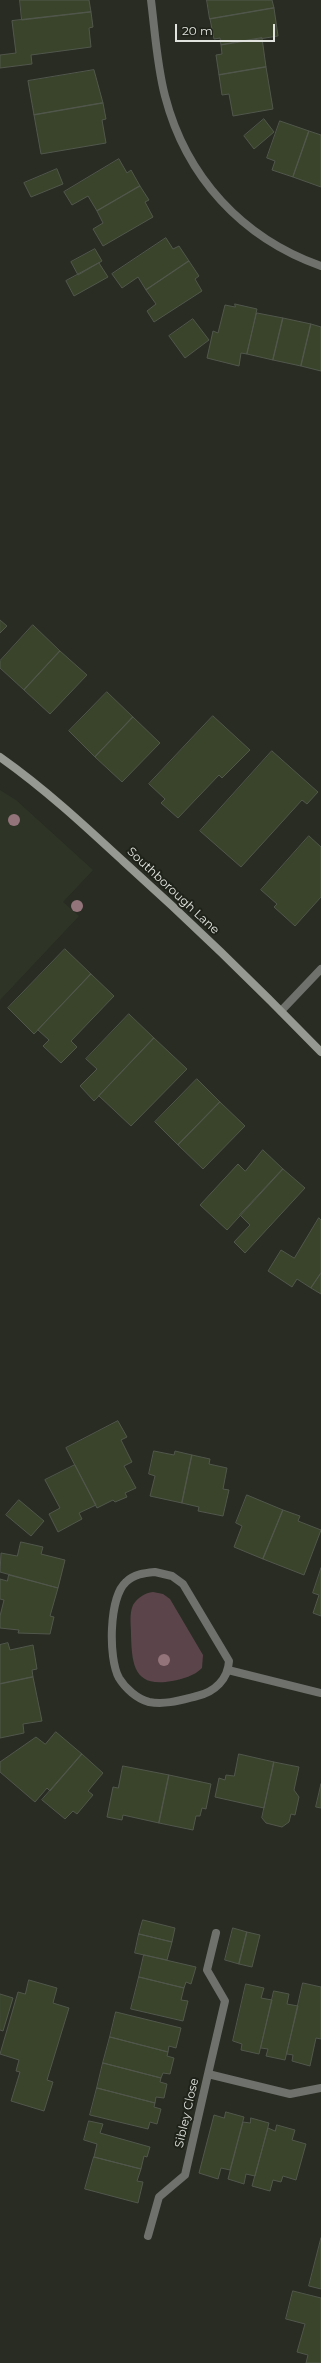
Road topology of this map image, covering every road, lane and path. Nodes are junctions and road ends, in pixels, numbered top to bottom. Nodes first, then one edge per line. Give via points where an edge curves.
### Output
1 (151, 0) edge
2 (321, 266) edge
3 (0, 757) edge
4 (321, 969) edge
5 (281, 1011) junction
6 (321, 1052) edge
7 (228, 1670) junction
8 (321, 1693) edge
9 (216, 1933) dead end
10 (208, 2074) junction
11 (321, 2088) edge
12 (148, 2236) dead end

1 - 2 street via 164,95 187,155 201,177 226,207 250,228 277,247
3 - 5 street, Southborough Lane via 94,834 187,919
4 - 5 street
5 - 6 street, Southborough Lane
7 - 7 street via 218,1686 203,1694 165,1704 148,1702 137,1696 119,1678 114,1664 112,1618 119,1591 127,1581 142,1573 155,1572 172,1576 183,1584 229,1661
7 - 8 street
9 - 10 street via 207,1970 225,2001
10 - 11 street, Sibley Close via 290,2094
10 - 12 street, Sibley Close via 185,2174 159,2197

